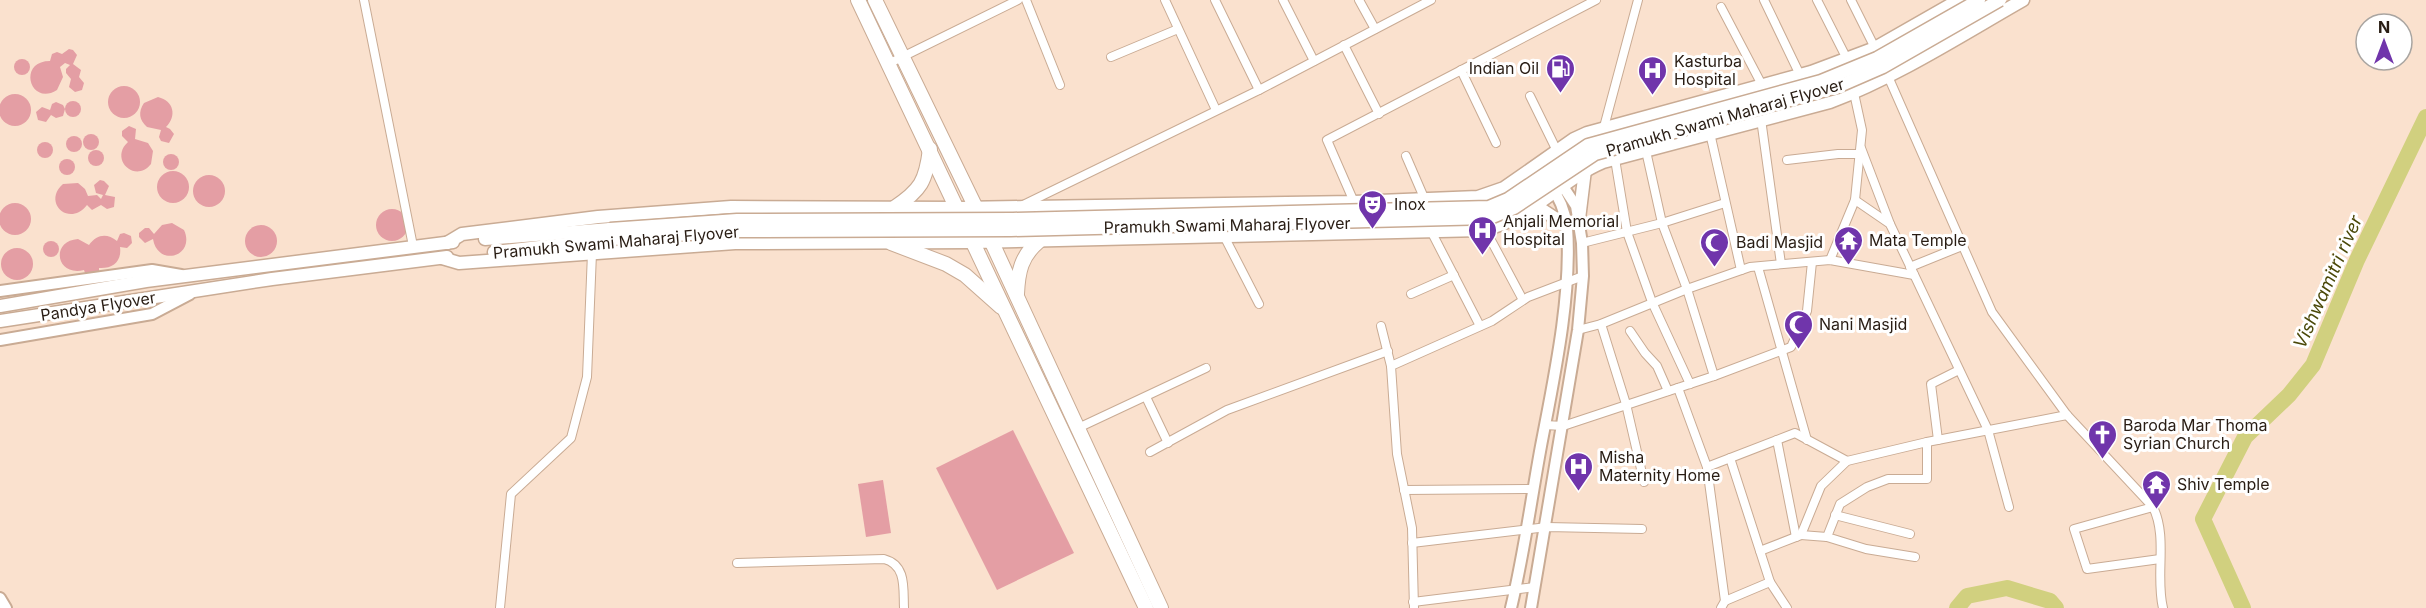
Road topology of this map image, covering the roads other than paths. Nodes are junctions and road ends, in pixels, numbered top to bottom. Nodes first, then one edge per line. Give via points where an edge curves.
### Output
1 (364, 0) edge
2 (858, 0) edge
3 (875, 0) edge
4 (1018, 0) edge
5 (1026, 0) edge
6 (1165, 0) edge
7 (1215, 0) edge
8 (1283, 0) edge
9 (1359, 0) edge
10 (1431, 0) edge
11 (1596, 0) edge
12 (1638, 0) edge
13 (1764, 0) edge
14 (1817, 0) edge
15 (1851, 0) edge
16 (1959, 0) edge
17 (1979, 0) edge
18 (2000, 0) edge
19 (2023, 0) edge
20 (1721, 7) dead end
21 (1178, 29) junction
22 (1375, 29) junction
23 (1344, 45) junction
24 (1875, 48) junction
25 (903, 56) junction
26 (1111, 57) dead end
27 (1847, 59) junction
28 (1314, 61) junction
29 (890, 63) junction
30 (1461, 70) junction
31 (1800, 75) junction
32 (1888, 77) junction
33 (1060, 85) dead end
34 (1762, 85) junction
35 (1259, 90) junction
36 (1854, 93) junction
37 (1530, 96) dead end
38 (1216, 111) junction
39 (1379, 114) junction
40 (1761, 119) junction
41 (1604, 127) junction
42 (1710, 133) junction
43 (1496, 143) dead end
44 (930, 147) junction
45 (1860, 150) junction
46 (1557, 151) junction
47 (1646, 151) junction
48 (1406, 156) dead end
49 (1615, 159) junction
50 (1787, 160) dead end
51 (1540, 163) junction
52 (1585, 170) junction
53 (1559, 188) junction
54 (1425, 200) junction
55 (1855, 200) junction
56 (1354, 202) junction
57 (1725, 203) junction
58 (1019, 207) junction
59 (894, 208) junction
60 (959, 208) junction
61 (976, 208) junction
62 (1527, 210) junction
63 (1579, 219) junction
64 (1662, 223) junction
65 (1567, 226) junction
66 (1892, 228) junction
67 (1485, 229) junction
68 (1431, 231) junction
69 (1627, 232) junction
70 (1224, 236) junction
71 (1039, 241) junction
72 (975, 242) junction
73 (992, 242) junction
74 (447, 243) junction
75 (891, 243) junction
76 (1582, 243) junction
77 (413, 246) junction
78 (1962, 246) junction
79 (592, 253) junction
80 (442, 258) junction
81 (1830, 260) junction
82 (1812, 262) junction
83 (1781, 264) junction
84 (1758, 267) junction
85 (1741, 270) junction
86 (1912, 271) junction
87 (1454, 275) junction
88 (185, 276) junction
89 (1582, 276) junction
90 (1566, 282) junction
91 (1687, 289) junction
92 (0, 291) edge
93 (196, 291) junction
94 (1411, 294) dead end
95 (1016, 296) junction
96 (1523, 300) junction
97 (1652, 302) junction
98 (1259, 304) dead end
99 (0, 306) edge
100 (1007, 312) junction
101 (0, 321) edge
102 (1601, 324) junction
103 (1381, 326) dead end
104 (1480, 326) junction
105 (1578, 330) junction
106 (1630, 331) dead end
107 (0, 339) edge
108 (1388, 351) junction
109 (1783, 352) junction
110 (1391, 366) junction
111 (1206, 368) dead end
112 (1959, 370) junction
113 (1714, 376) junction
114 (1690, 384) junction
115 (1678, 388) junction
116 (1668, 391) junction
117 (1146, 397) junction
118 (1626, 404) junction
119 (2067, 415) junction
120 (1545, 425) junction
121 (1563, 426) junction
122 (1078, 428) junction
123 (1988, 430) junction
124 (1777, 440) junction
125 (1807, 440) junction
126 (1938, 440) junction
127 (1927, 442) junction
128 (1168, 443) junction
129 (1150, 452) dead end
130 (1730, 458) junction
131 (1847, 461) junction
132 (1707, 467) junction
133 (1644, 482) dead end
134 (1533, 489) junction
135 (1404, 490) junction
136 (2009, 507) dead end
137 (2152, 507) junction
138 (1835, 515) junction
139 (1547, 527) junction
140 (1527, 529) junction
141 (1642, 530) dead end
142 (1910, 534) dead end
143 (1798, 536) junction
144 (1827, 537) junction
145 (1412, 543) junction
146 (1760, 551) junction
147 (1915, 558) dead end
148 (2160, 559) junction
149 (736, 563) dead end
150 (1770, 582) junction
151 (1535, 587) junction
152 (1516, 589) junction
153 (0, 598) edge
154 (1413, 605) edge
155 (1723, 605) edge
156 (6, 608) edge
157 (500, 608) edge
158 (904, 608) edge
159 (1146, 608) edge
160 (1161, 608) edge
161 (1511, 608) edge
162 (1532, 608) edge
163 (1787, 608) edge
164 (2163, 608) edge

1 - 77 street
2 - 29 highway
3 - 25 highway
4 - 25 street
5 - 33 street
6 - 21 street
7 - 35 street
8 - 28 street
9 - 22 street
10 - 22 street
11 - 30 street
12 - 41 street
13 - 31 street
14 - 27 street
15 - 24 street
16 - 24 main road
17 - 74 main road, Pramukh Swami Maharaj Flyover, bridge via 1852,70 1588,145 1508,199 1477,209 1025,219 737,220
18 - 80 main road, Pramukh Swami Maharaj Flyover, bridge via 1883,67 1837,87 1594,154 1514,208 1490,218 1011,230 736,231 610,239
19 - 32 main road
20 - 34 street
21 - 26 street
21 - 38 street
22 - 23 street
23 - 28 street
23 - 39 street
24 - 27 main road
24 - 32 street
25 - 29 street
25 - 61 highway
27 - 31 main road
28 - 35 street
29 - 44 highway
30 - 39 street
30 - 43 street
31 - 34 main road
32 - 36 main road
32 - 78 street
34 - 41 main road
35 - 38 street
36 - 40 main road
36 - 45 street via 1862,130
37 - 46 street
38 - 58 street
39 - 56 street via 1327,140
40 - 42 main road
40 - 83 street
41 - 46 main road
42 - 47 main road
42 - 57 street
44 - 59 highway via 927,172 920,187
44 - 60 highway
45 - 50 street
45 - 55 street
45 - 66 street
46 - 51 main road
47 - 49 main road
47 - 64 street
48 - 54 street
49 - 52 main road
49 - 69 street
51 - 53 street
51 - 54 main road via 1491,194
52 - 53 main road
52 - 63 main road
53 - 62 main road
53 - 63 street via 1576,206
53 - 65 street
54 - 56 main road
55 - 66 street
55 - 81 street
56 - 58 main road
57 - 64 street
57 - 85 street
58 - 61 main road
59 - 60 main road
59 - 74 main road via 731,207 598,217 462,234
60 - 61 main road
60 - 72 highway
61 - 73 highway
62 - 65 main road via 1541,209
62 - 67 main road via 1515,219
63 - 76 street
64 - 69 street
64 - 91 street
65 - 90 street
66 - 86 street
67 - 68 main road
67 - 96 street
68 - 70 main road
68 - 87 street
69 - 76 street
69 - 97 street
70 - 71 main road
70 - 98 street
71 - 73 main road
71 - 95 highway via 1020,264
72 - 73 main road
72 - 75 main road
72 - 100 highway
73 - 95 highway
74 - 77 main road, Pandya Flyover
75 - 79 main road via 735,243
75 - 100 highway via 965,275
76 - 89 street
77 - 88 main road, Pandya Flyover
78 - 86 street
78 - 119 street via 1992,312
79 - 80 main road via 459,263
79 - 157 street via 586,377 571,438 511,494
80 - 93 main road, Pandya Flyover
81 - 82 street
81 - 86 street
82 - 83 street
82 - 109 street via 1807,311 1791,347
83 - 84 street
84 - 85 street
84 - 109 street
85 - 91 street
86 - 112 street
87 - 94 street
87 - 104 street
88 - 92 street via 152,270
88 - 99 main road, Pandya Flyover
89 - 90 street
89 - 105 street
90 - 96 street
90 - 120 street
91 - 97 street
91 - 113 street
93 - 101 main road, Pandya Flyover
93 - 107 street via 152,314
95 - 122 highway
96 - 104 street
97 - 102 street
97 - 114 street
100 - 159 highway
102 - 105 street
102 - 118 street
103 - 108 street
104 - 110 street
105 - 121 street
106 - 116 street via 1657,366
108 - 110 street
108 - 128 street via 1227,410
109 - 113 street
109 - 125 street
110 - 135 street via 1397,454
111 - 117 street
112 - 123 street
112 - 126 street via 1931,384
113 - 114 street
114 - 115 street
115 - 116 street
115 - 132 street
116 - 118 street
117 - 122 street
117 - 128 street
118 - 121 street
118 - 133 street
119 - 123 street
119 - 137 street
120 - 121 street
120 - 134 street
121 - 139 street
122 - 160 highway
123 - 126 street
123 - 136 street
124 - 125 street via 1795,433
124 - 130 street
124 - 143 street
125 - 131 street
126 - 127 street
127 - 131 street
127 - 138 street via 1927,479 1888,479 1867,487 1840,504
128 - 129 street
130 - 132 street
130 - 146 street
131 - 143 street via 1821,486
132 - 155 street
134 - 135 street
134 - 140 street
135 - 145 street
137 - 148 street via 2159,520
137 - 148 street via 2074,530 2087,569
138 - 142 street
138 - 144 street
139 - 140 street
139 - 141 street
139 - 151 street
140 - 145 street
140 - 152 street
143 - 144 street
143 - 146 street
144 - 147 street
145 - 154 street
146 - 150 street
148 - 164 street
149 - 158 street via 892,561 902,576
150 - 155 street
150 - 163 street
151 - 152 street
151 - 162 street
152 - 154 street
152 - 161 street
153 - 156 street

